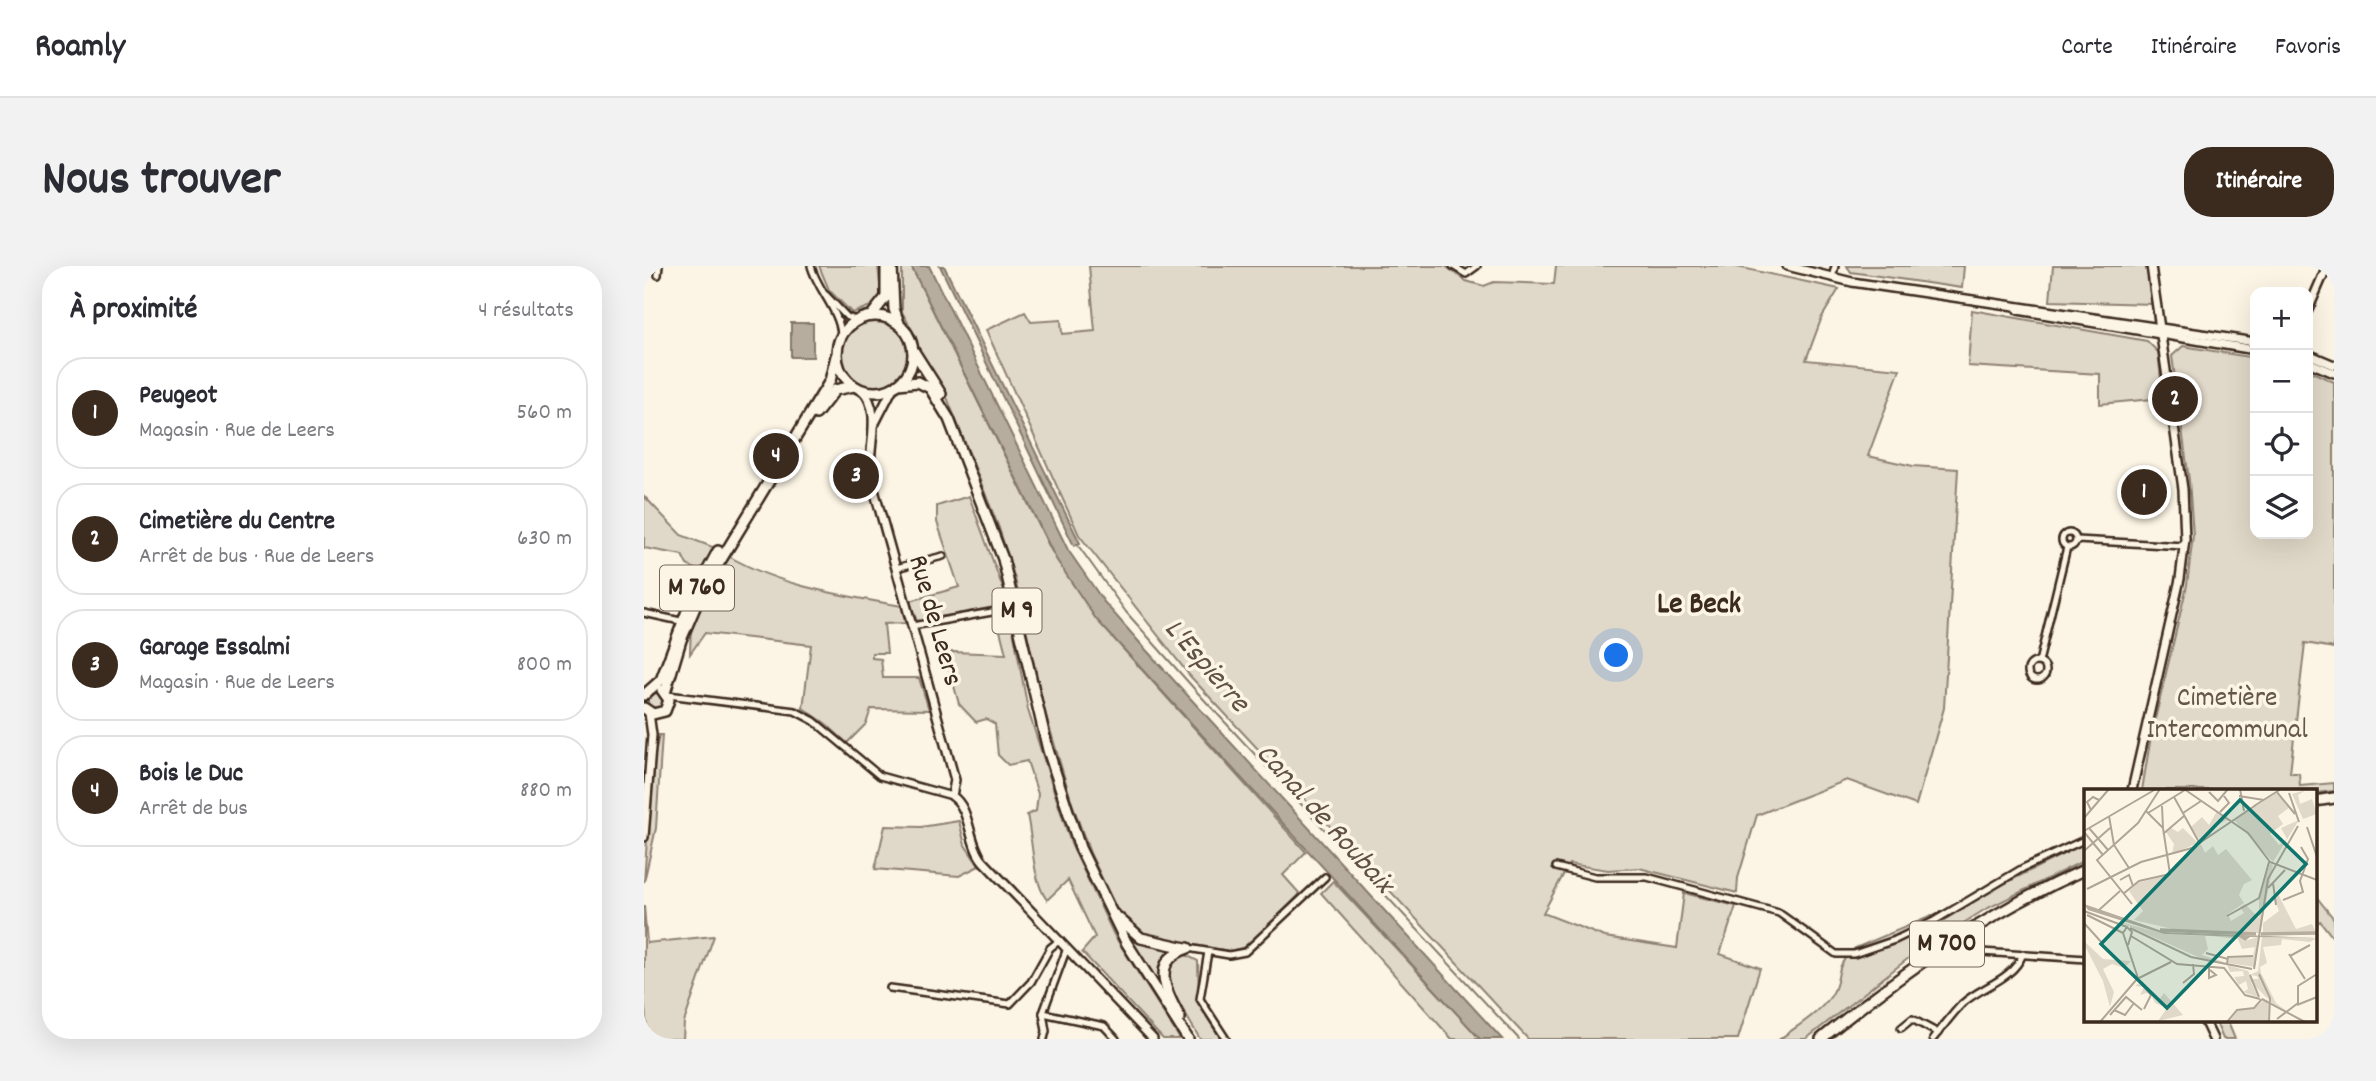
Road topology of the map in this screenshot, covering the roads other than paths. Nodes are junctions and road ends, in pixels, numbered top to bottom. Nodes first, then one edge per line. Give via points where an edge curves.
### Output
1 (659, 266) edge
2 (811, 266) edge
3 (886, 266) edge
4 (892, 266) edge
5 (1453, 266) edge
6 (1477, 266) edge
7 (1787, 266) edge
8 (1835, 266) edge
9 (2151, 266) edge
10 (2327, 266) edge
11 (658, 275) dead end
12 (1832, 278) junction
13 (819, 287) junction
14 (2313, 298) edge
15 (872, 316) junction
16 (856, 320) junction
17 (900, 325) junction
18 (2160, 330) junction
19 (841, 335) junction
20 (2250, 341) edge
21 (2250, 349) edge
22 (913, 350) junction
23 (836, 356) junction
24 (2313, 356) edge
25 (2313, 364) edge
26 (2334, 365) edge
27 (2334, 373) edge
28 (896, 386) junction
29 (858, 388) junction
30 (949, 419) junction
31 (872, 430) junction
32 (800, 433) junction
33 (2077, 540) junction
34 (2184, 546) junction
35 (2067, 547) junction
36 (943, 555) dead end
37 (896, 568) junction
38 (992, 612) dead end
39 (644, 613) edge
40 (685, 622) junction
41 (912, 626) junction
42 (2039, 662) dead end
43 (653, 688) junction
44 (644, 694) edge
45 (666, 694) junction
46 (695, 701) junction
47 (646, 710) edge
48 (665, 710) junction
49 (652, 745) junction
50 (2132, 789) edge
51 (952, 796) junction
52 (2334, 799) edge
53 (2316, 801) edge
54 (644, 837) edge
55 (2084, 839) edge
56 (1556, 867) dead end
57 (2084, 870) edge
58 (1325, 877) dead end
59 (1103, 899) junction
60 (1060, 940) junction
61 (1067, 948) junction
62 (1188, 948) junction
63 (1966, 951) dead end
64 (1208, 952) junction
65 (2023, 954) junction
66 (2084, 959) edge
67 (890, 988) dead end
68 (1044, 1013) junction
69 (2204, 1021) edge
70 (1901, 1028) dead end
71 (1938, 1033) junction
72 (1044, 1039) edge
73 (1116, 1039) edge
74 (1153, 1039) edge
75 (1190, 1039) edge
76 (1226, 1039) edge
77 (1821, 1039) edge
78 (1933, 1039) edge
79 (2213, 1039) edge

1 - 11 street
2 - 13 street
3 - 15 main road via 886,297
4 - 17 main road via 894,309
5 - 6 street via 1466,274
7 - 12 street
8 - 12 street
9 - 18 street
10 - 14 street
12 - 18 street
13 - 16 street via 845,315
13 - 19 street via 838,320
15 - 16 main road
15 - 17 main road
16 - 19 main road
17 - 22 main road
18 - 20 street
18 - 21 street
18 - 34 street via 2183,493
19 - 23 main road
22 - 28 main road via 909,370
22 - 30 main road, M 9 via 939,390
23 - 29 main road via 842,373
23 - 32 main road, M 760 via 832,377
24 - 26 street
25 - 27 street
28 - 29 main road via 877,392
28 - 30 main road, M 9 via 918,382 930,388
28 - 31 street, Rue de Leers
29 - 31 street, Rue de Leers via 872,404
29 - 32 main road, M 760 via 834,391
30 - 59 main road, M 9 via 1003,559 1065,809
31 - 37 street, Rue de Leers via 871,479
32 - 40 main road, M 760 via 716,554
33 - 34 street
33 - 35 street via 2074,547
33 - 35 street via 2066,533 2062,542
34 - 50 street
35 - 42 street
36 - 37 street
37 - 41 street, Rue de Leers
38 - 41 street
39 - 40 street
40 - 43 main road, M 760 via 661,680
40 - 45 main road, M 760
41 - 51 street, Rue de Leers via 956,780
43 - 44 main road
43 - 45 main road
45 - 46 street
45 - 48 main road
46 - 48 street via 675,703
46 - 51 street via 802,714 876,774
47 - 48 main road
47 - 49 street
48 - 49 street
49 - 54 street
51 - 60 street, Rue de Leers via 960,802 979,856
52 - 53 main road
55 - 56 street via 2023,868 1934,921 1854,954 1836,954 1779,913 1647,877 1595,877
57 - 77 main road, M 700 via 1944,946
58 - 64 street via 1249,949 1233,955
59 - 62 main road via 1135,935
59 - 75 main road, M 9 via 1140,966
60 - 61 street, Rue de Leers
60 - 67 street via 1050,948 1031,982 1006,1005
61 - 68 street
61 - 74 street, Rue de Leers
62 - 64 street
62 - 75 main road via 1168,959 1164,978
63 - 65 street
64 - 76 street via 1200,999
65 - 66 street
65 - 71 street via 2016,967 1963,1003
68 - 72 street
68 - 73 street via 1104,1026
69 - 79 street
70 - 71 street via 1912,1019
71 - 78 street

